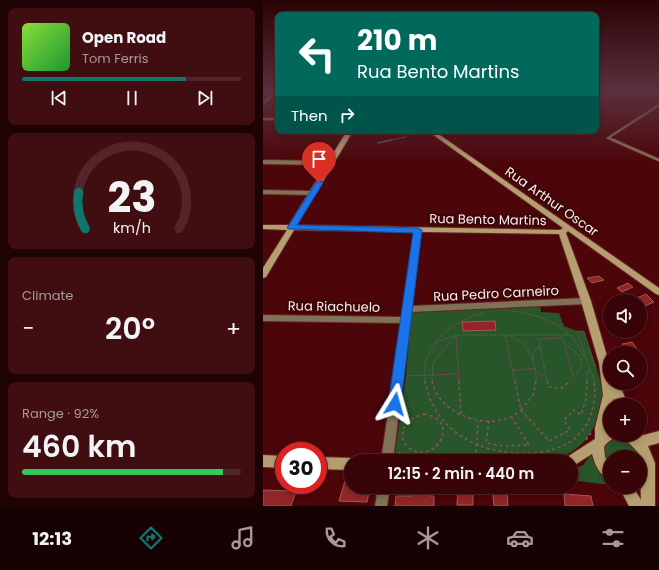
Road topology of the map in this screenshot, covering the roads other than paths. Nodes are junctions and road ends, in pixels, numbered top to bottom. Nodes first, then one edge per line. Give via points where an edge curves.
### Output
1 (644, 115) edge
2 (263, 119) edge
3 (275, 119) edge
4 (347, 134) edge
5 (435, 134) edge
6 (659, 160) edge
7 (263, 162) edge
8 (331, 163) junction
9 (263, 192) edge
10 (313, 193) junction
11 (263, 227) edge
12 (292, 228) junction
13 (418, 230) junction
14 (565, 230) junction
15 (263, 275) edge
16 (659, 292) edge
17 (586, 301) junction
18 (407, 309) junction
19 (263, 318) edge
20 (405, 320) junction
21 (601, 368) joint
22 (601, 436) edge
23 (647, 437) edge
24 (659, 437) edge
25 (637, 442) edge
26 (645, 450) edge
27 (391, 454) edge
28 (575, 454) edge
29 (647, 454) edge
30 (263, 461) edge
31 (275, 462) edge
32 (327, 463) edge
33 (344, 464) edge
34 (603, 466) edge
35 (647, 469) edge
36 (383, 494) edge
37 (630, 494) edge
38 (646, 494) edge
39 (381, 506) edge
40 (637, 506) edge
41 (648, 506) edge

1 - 6 lane via 608,138
2 - 3 street
4 - 8 street
5 - 14 street, Rua Arthur Oscar
7 - 8 street
8 - 10 street
9 - 10 street
10 - 12 street
11 - 12 street, Rua Bento Martins
12 - 13 street, Rua Bento Martins
12 - 15 street
13 - 14 street, Rua Bento Martins
13 - 18 street
14 - 16 street, Rua Arthur Oscar
14 - 17 street
17 - 18 street, Rua Pedro Carneiro
17 - 21 street
18 - 20 street
19 - 20 street, Rua Riachuelo
20 - 27 street
21 - 22 street via 609,395
22 - 28 street
22 - 34 street via 598,456
23 - 24 street
25 - 26 street
29 - 35 street via 650,461
30 - 31 street
32 - 33 street
36 - 39 street
37 - 40 street
38 - 41 street

